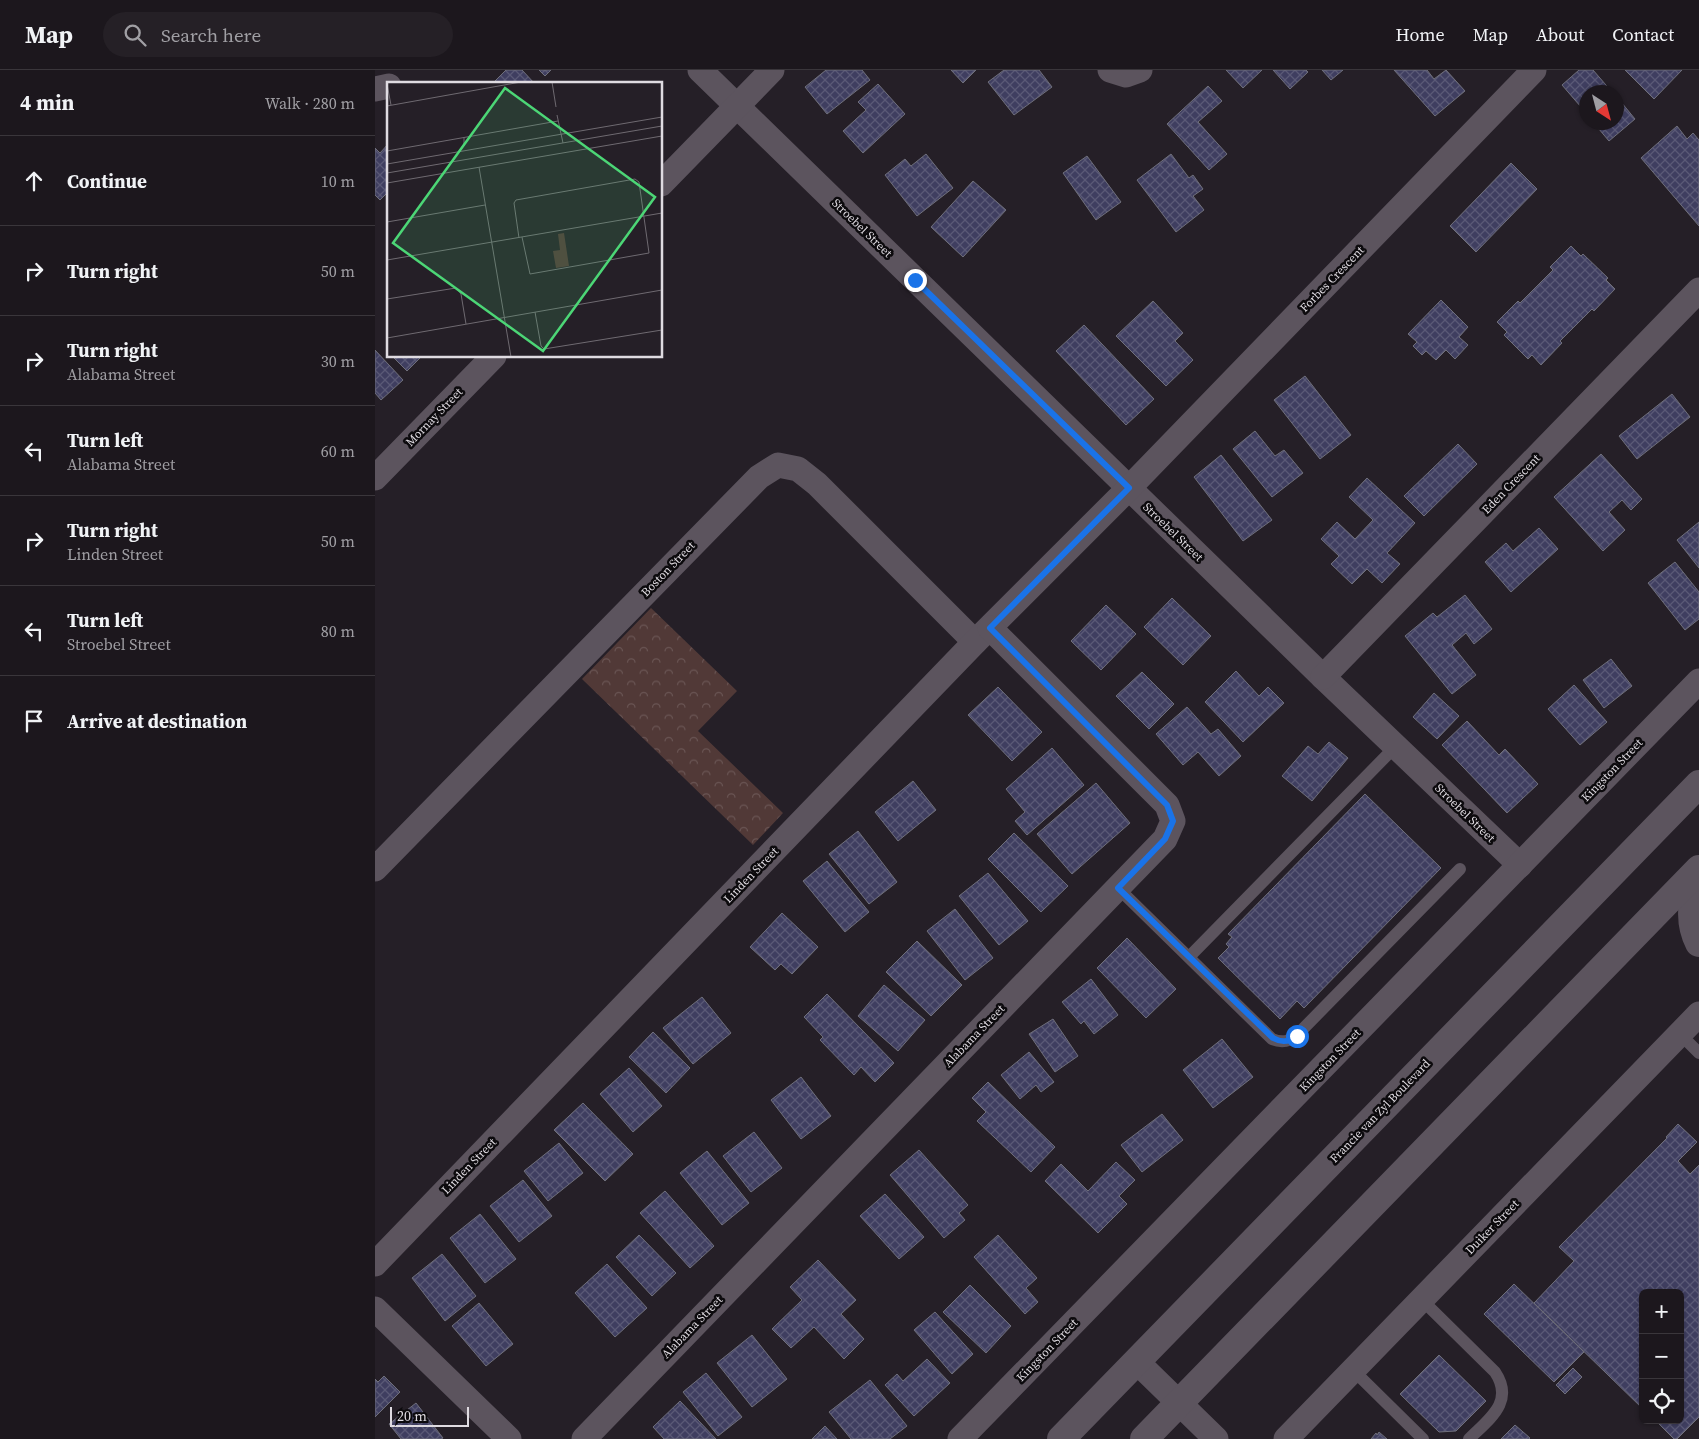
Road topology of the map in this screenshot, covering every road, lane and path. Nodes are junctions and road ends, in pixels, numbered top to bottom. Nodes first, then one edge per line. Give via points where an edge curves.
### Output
1 (700, 70) edge
2 (772, 70) edge
3 (1110, 70) edge
4 (1140, 70) edge
5 (1534, 70) edge
6 (737, 106) junction
7 (663, 182) edge
8 (1699, 290) edge
9 (492, 358) edge
10 (375, 478) edge
11 (1129, 488) junction
12 (982, 635) junction
13 (1323, 677) junction
14 (1699, 681) edge
15 (1395, 746) junction
16 (1699, 784) edge
17 (1520, 865) junction
18 (1460, 869) dead end
19 (1699, 869) edge
20 (375, 870) edge
21 (1699, 875) edge
22 (1118, 888) junction
23 (1699, 943) edge
24 (1189, 957) junction
25 (1699, 1014) edge
26 (1680, 1034) junction
27 (1699, 1053) edge
28 (375, 1264) edge
29 (1422, 1300) junction
30 (375, 1309) edge
31 (1136, 1361) junction
32 (1353, 1370) junction
33 (1179, 1403) junction
34 (509, 1439) edge
35 (583, 1439) edge
36 (961, 1439) edge
37 (1061, 1439) edge
38 (1145, 1439) edge
39 (1216, 1439) edge
40 (1286, 1439) edge
41 (1423, 1439) edge
42 (1469, 1439) edge

1 - 6 street, Stroebel Street
2 - 6 street
3 - 4 street via 1126,75
5 - 11 street, Forbes Crescent
6 - 7 street
6 - 11 street, Stroebel Street
8 - 13 street, Eden Crescent
9 - 10 street, Mornay Street
11 - 12 street, Linden Street
11 - 13 street, Stroebel Street
12 - 20 street, Boston Street via 817,484 798,469 778,465 759,476
12 - 22 street, Alabama Street via 1167,805 1173,821 1165,839
12 - 28 street, Linden Street
13 - 15 street, Stroebel Street
14 - 17 street, Kingston Street
15 - 17 street, Stroebel Street
15 - 24 lane
16 - 31 main road, Francie van Zyl Boulevard
17 - 36 street, Kingston Street
18 - 24 lane via 1291,1040 1284,1042 1273,1038
19 - 33 main road
21 - 23 main road via 1691,914
22 - 24 lane
22 - 35 street, Alabama Street
25 - 26 street, Duiker Street
26 - 27 lane
26 - 29 street, Duiker Street
29 - 32 street, Duiker Street
29 - 42 lane via 1500,1379 1503,1395 1498,1410
30 - 34 street
31 - 33 street
31 - 37 main road, Francie van Zyl Boulevard
32 - 40 street, Duiker Street
32 - 41 lane
33 - 38 main road
33 - 39 street

